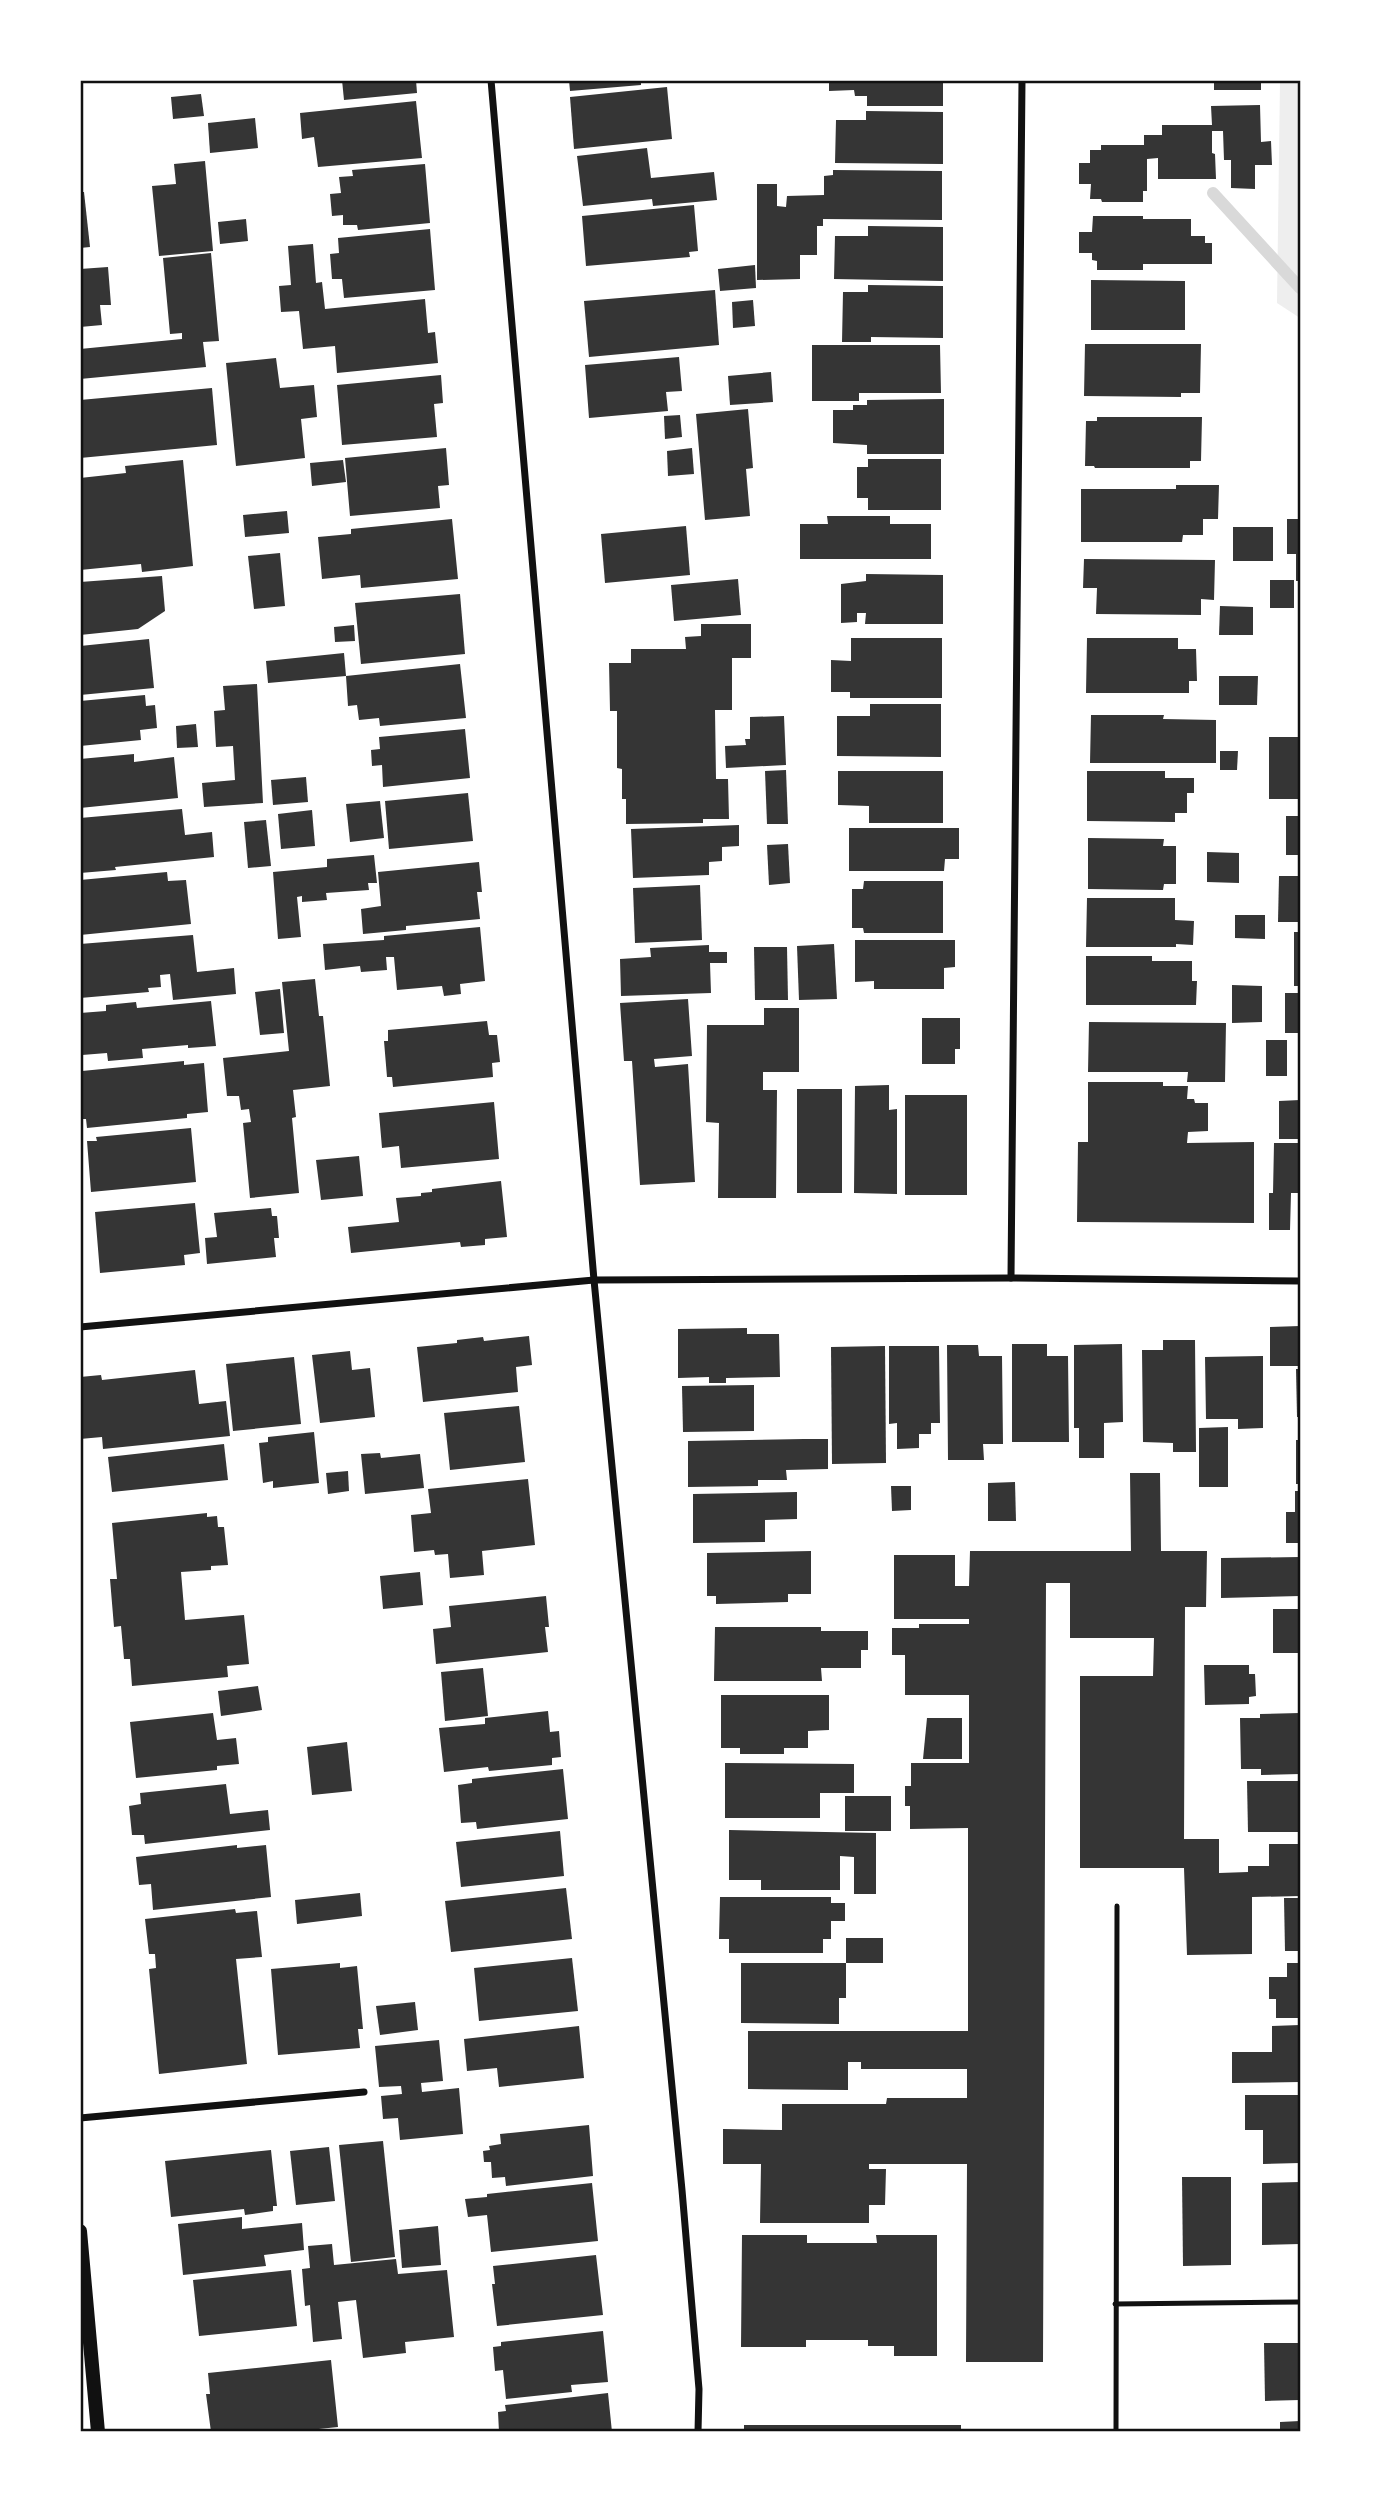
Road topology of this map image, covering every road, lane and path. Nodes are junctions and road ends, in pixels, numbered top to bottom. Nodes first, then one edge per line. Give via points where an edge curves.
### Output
1 (491, 80) edge
2 (1022, 80) edge
3 (1011, 1278) junction
4 (594, 1280) junction
5 (1300, 1281) edge
6 (80, 1327) edge
7 (1117, 1906) dead end
8 (364, 2092) dead end
9 (80, 2118) edge
10 (80, 2231) edge
11 (1300, 2302) edge
12 (1115, 2304) junction
13 (98, 2431) edge
14 (698, 2431) edge
15 (1116, 2431) edge

1 - 4 street
2 - 3 street
3 - 4 street
3 - 5 street
4 - 6 street
4 - 14 street via 681,2177 699,2389
7 - 12 lane
8 - 9 street
10 - 13 main road
11 - 12 lane
12 - 15 lane

